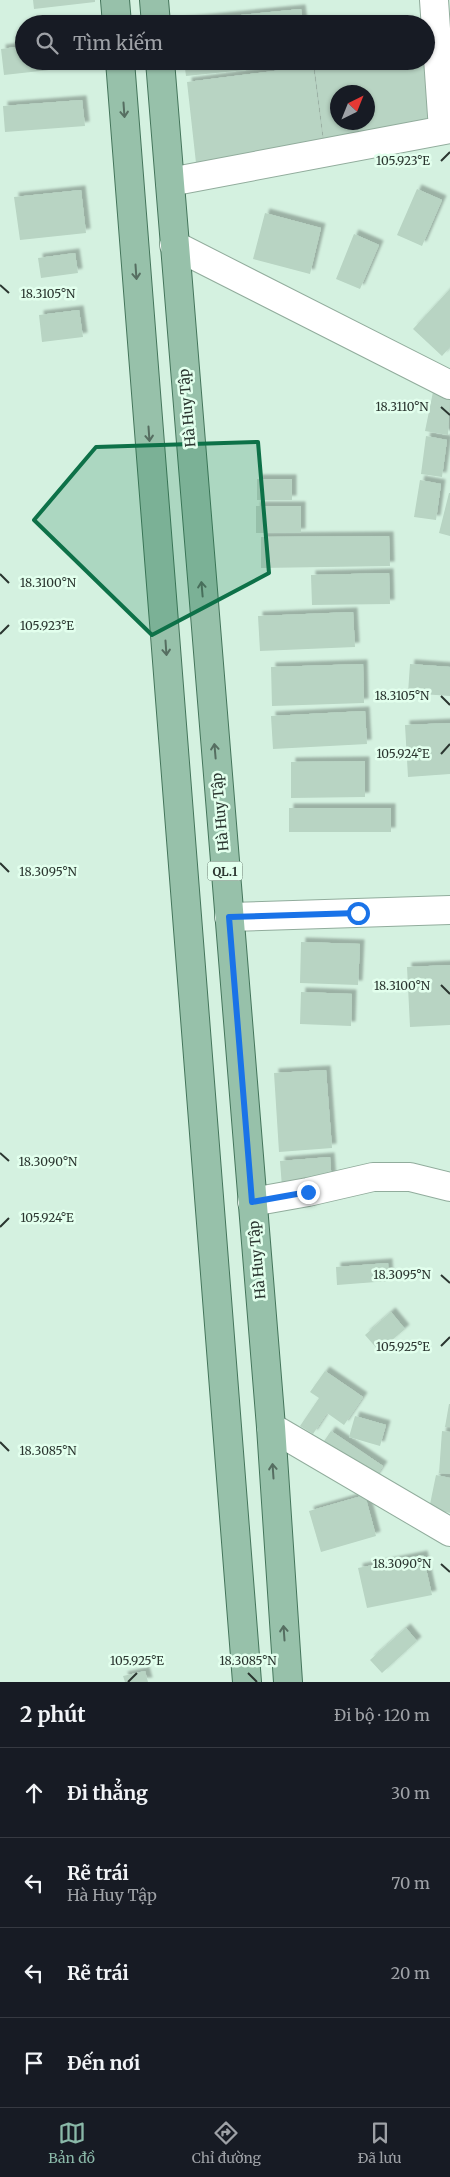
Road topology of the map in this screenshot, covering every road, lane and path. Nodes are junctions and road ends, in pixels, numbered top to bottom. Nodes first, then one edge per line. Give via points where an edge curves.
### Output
1 (115, 0) edge
2 (154, 0) edge
3 (434, 0) edge
4 (116, 15) edge
5 (155, 15) edge
6 (121, 70) edge
7 (161, 70) edge
8 (447, 130) edge
9 (170, 182) junction
10 (174, 245) junction
11 (450, 385) edge
12 (450, 910) edge
13 (229, 917) junction
14 (450, 1187) edge
15 (252, 1202) junction
16 (270, 1427) junction
17 (450, 1532) edge
18 (247, 1682) edge
19 (288, 1682) edge

1 - 4 main road
2 - 5 main road
3 - 8 street
6 -> 18 main road
7 - 9 main road, Hà Huy Tập / QL.1
8 - 9 street
9 - 10 main road, Hà Huy Tập / QL.1
10 - 11 street
13 -> 10 main road, Hà Huy Tập / QL.1
12 - 13 street
13 - 15 main road, Hà Huy Tập / QL.1
14 - 15 street via 410,1177 373,1178
15 - 16 main road, Hà Huy Tập / QL.1
16 - 17 street
19 -> 16 main road, Hà Huy Tập / QL.1

